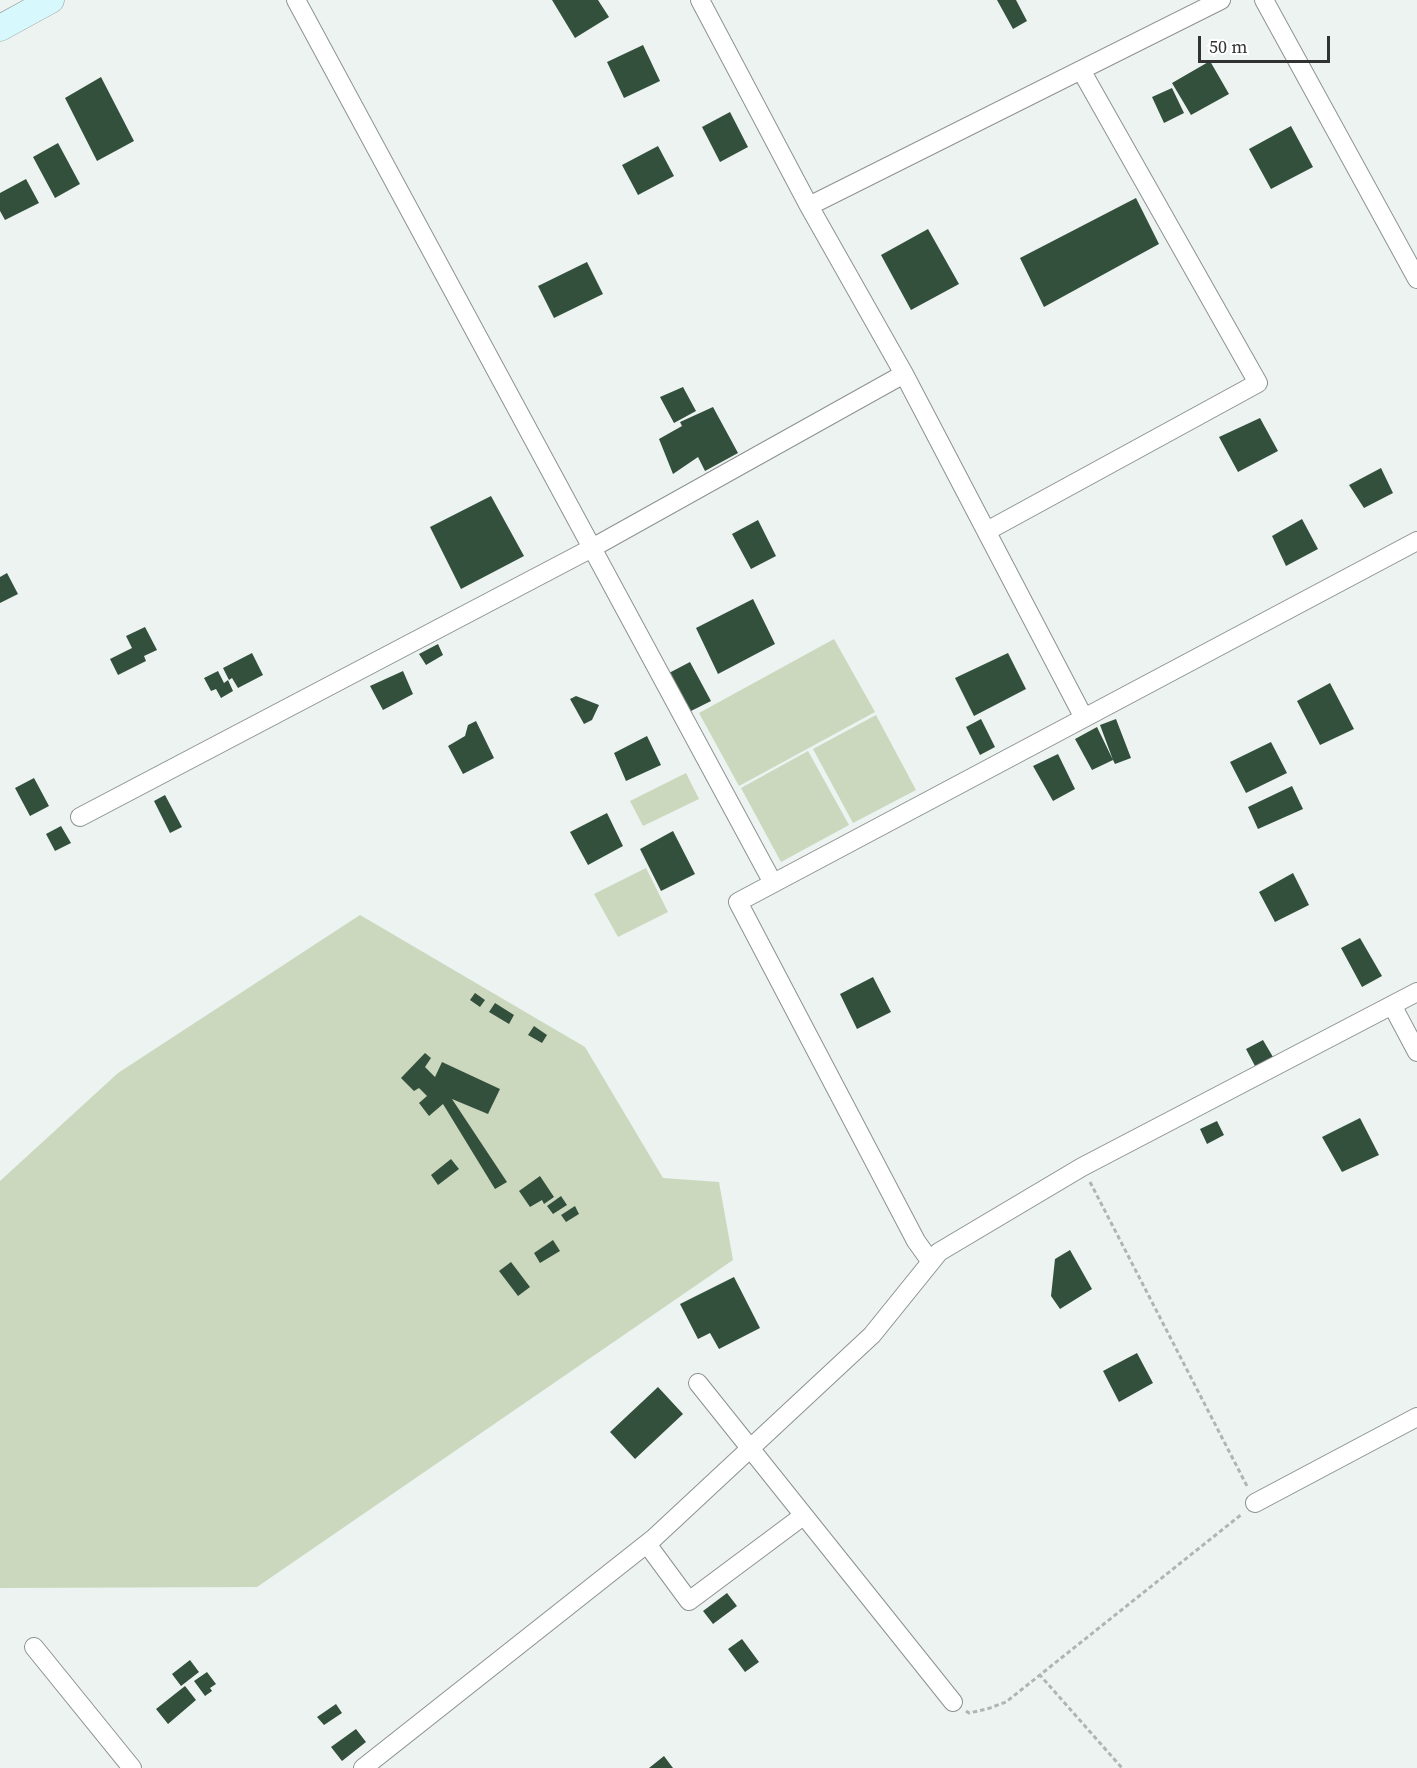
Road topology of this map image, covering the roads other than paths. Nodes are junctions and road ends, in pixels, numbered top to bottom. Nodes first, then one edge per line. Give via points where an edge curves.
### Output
1 (51, 0) edge
2 (296, 0) edge
3 (700, 0) edge
4 (1221, 0) edge
5 (1264, 0) edge
6 (0, 28) edge
7 (1081, 70) junction
8 (809, 206) junction
9 (1417, 279) edge
10 (904, 374) junction
11 (987, 531) junction
12 (1417, 541) edge
13 (592, 548) junction
14 (1084, 718) junction
15 (80, 817) dead end
16 (773, 883) junction
17 (1417, 992) edge
18 (1392, 1005) junction
19 (1417, 1052) edge
20 (931, 1262) junction
21 (698, 1383) dead end
22 (1417, 1417) edge
23 (750, 1449) junction
24 (1255, 1503) road end
25 (803, 1516) junction
26 (647, 1544) junction
27 (34, 1647) dead end
28 (953, 1702) road end
29 (132, 1768) edge
30 (363, 1768) edge

1 - 6 street
2 - 13 street
3 - 8 street
4 - 7 street
5 - 9 street
7 - 8 street
7 - 11 street via 1258,383
8 - 10 street
10 - 11 street
10 - 13 street
11 - 14 street
12 - 14 street
13 - 15 street
13 - 16 street
14 - 16 street
16 - 20 street via 738,902 916,1241
17 - 18 street
18 - 19 street
18 - 20 street via 1082,1167 939,1252
20 - 23 street via 872,1335
21 - 23 street
22 - 24 street
23 - 25 street
23 - 26 street
25 - 26 street via 689,1600
25 - 28 street
26 - 30 street
27 - 29 street

